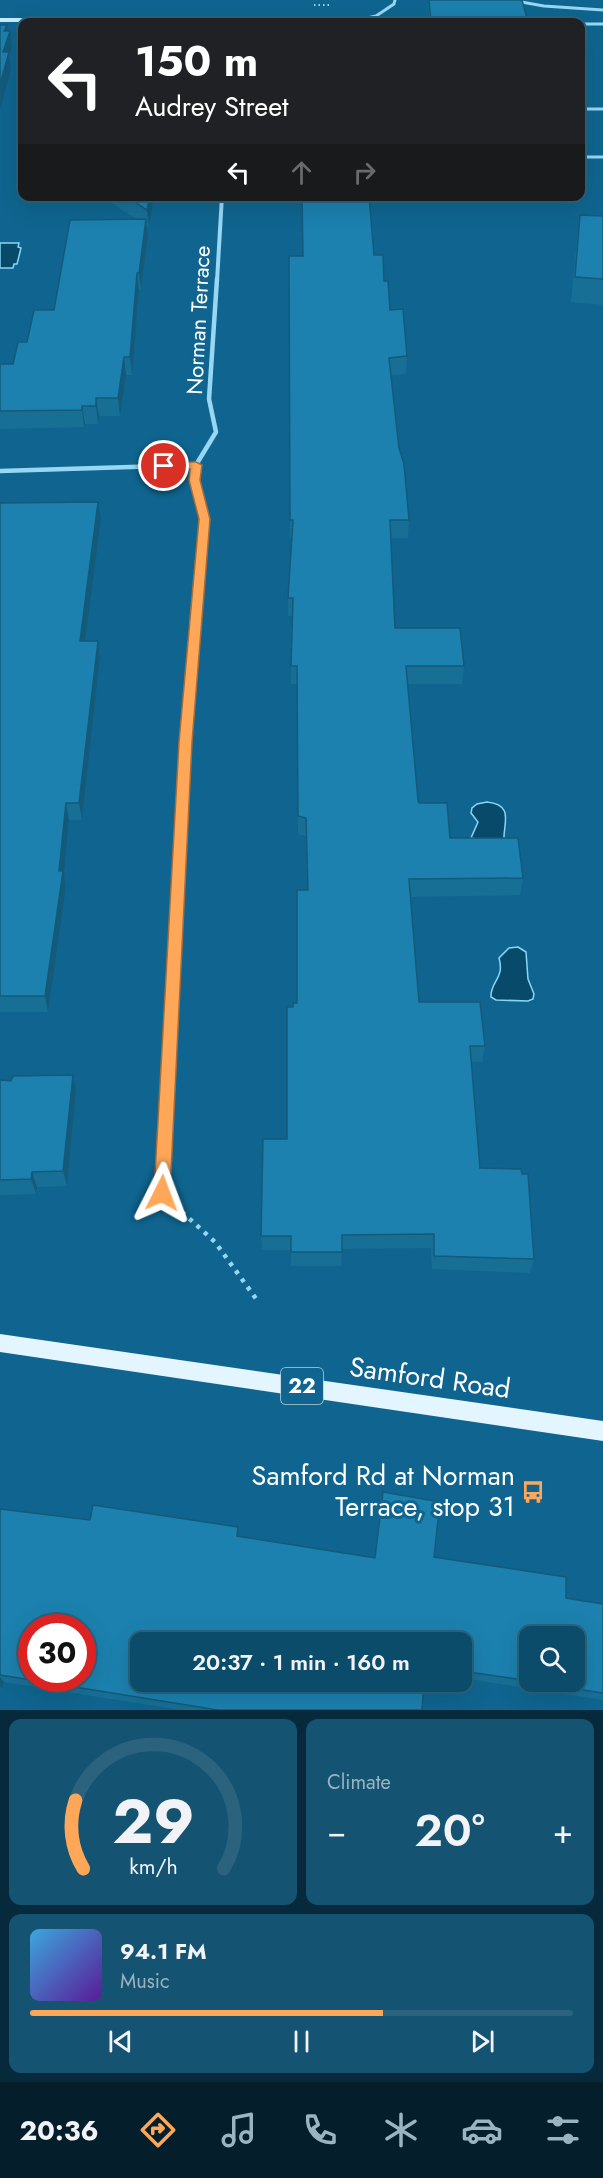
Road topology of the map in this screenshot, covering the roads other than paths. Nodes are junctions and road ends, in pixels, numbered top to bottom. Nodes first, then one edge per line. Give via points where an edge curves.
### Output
1 (395, 0) edge
2 (510, 0) edge
3 (531, 0) edge
4 (544, 6) junction
5 (603, 10) edge
6 (367, 18) edge
7 (0, 20) edge
8 (18, 20) edge
9 (585, 24) edge
10 (603, 24) edge
11 (603, 109) edge
12 (585, 110) edge
13 (585, 157) edge
14 (603, 157) edge
15 (222, 201) edge
16 (196, 465) junction
17 (0, 471) edge
18 (162, 1193) road end
19 (0, 1343) edge
20 (603, 1431) edge

1 - 6 lane via 376,16
2 - 4 lane
3 - 4 lane
4 - 5 lane
7 - 8 street
9 - 10 lane
11 - 12 lane
13 - 14 lane
15 - 16 street, Norman Terrace via 209,399 216,432
16 - 17 street
16 - 18 street via 194,480 203,512 204,535 185,742
19 - 20 main road, Samford Road / 22

